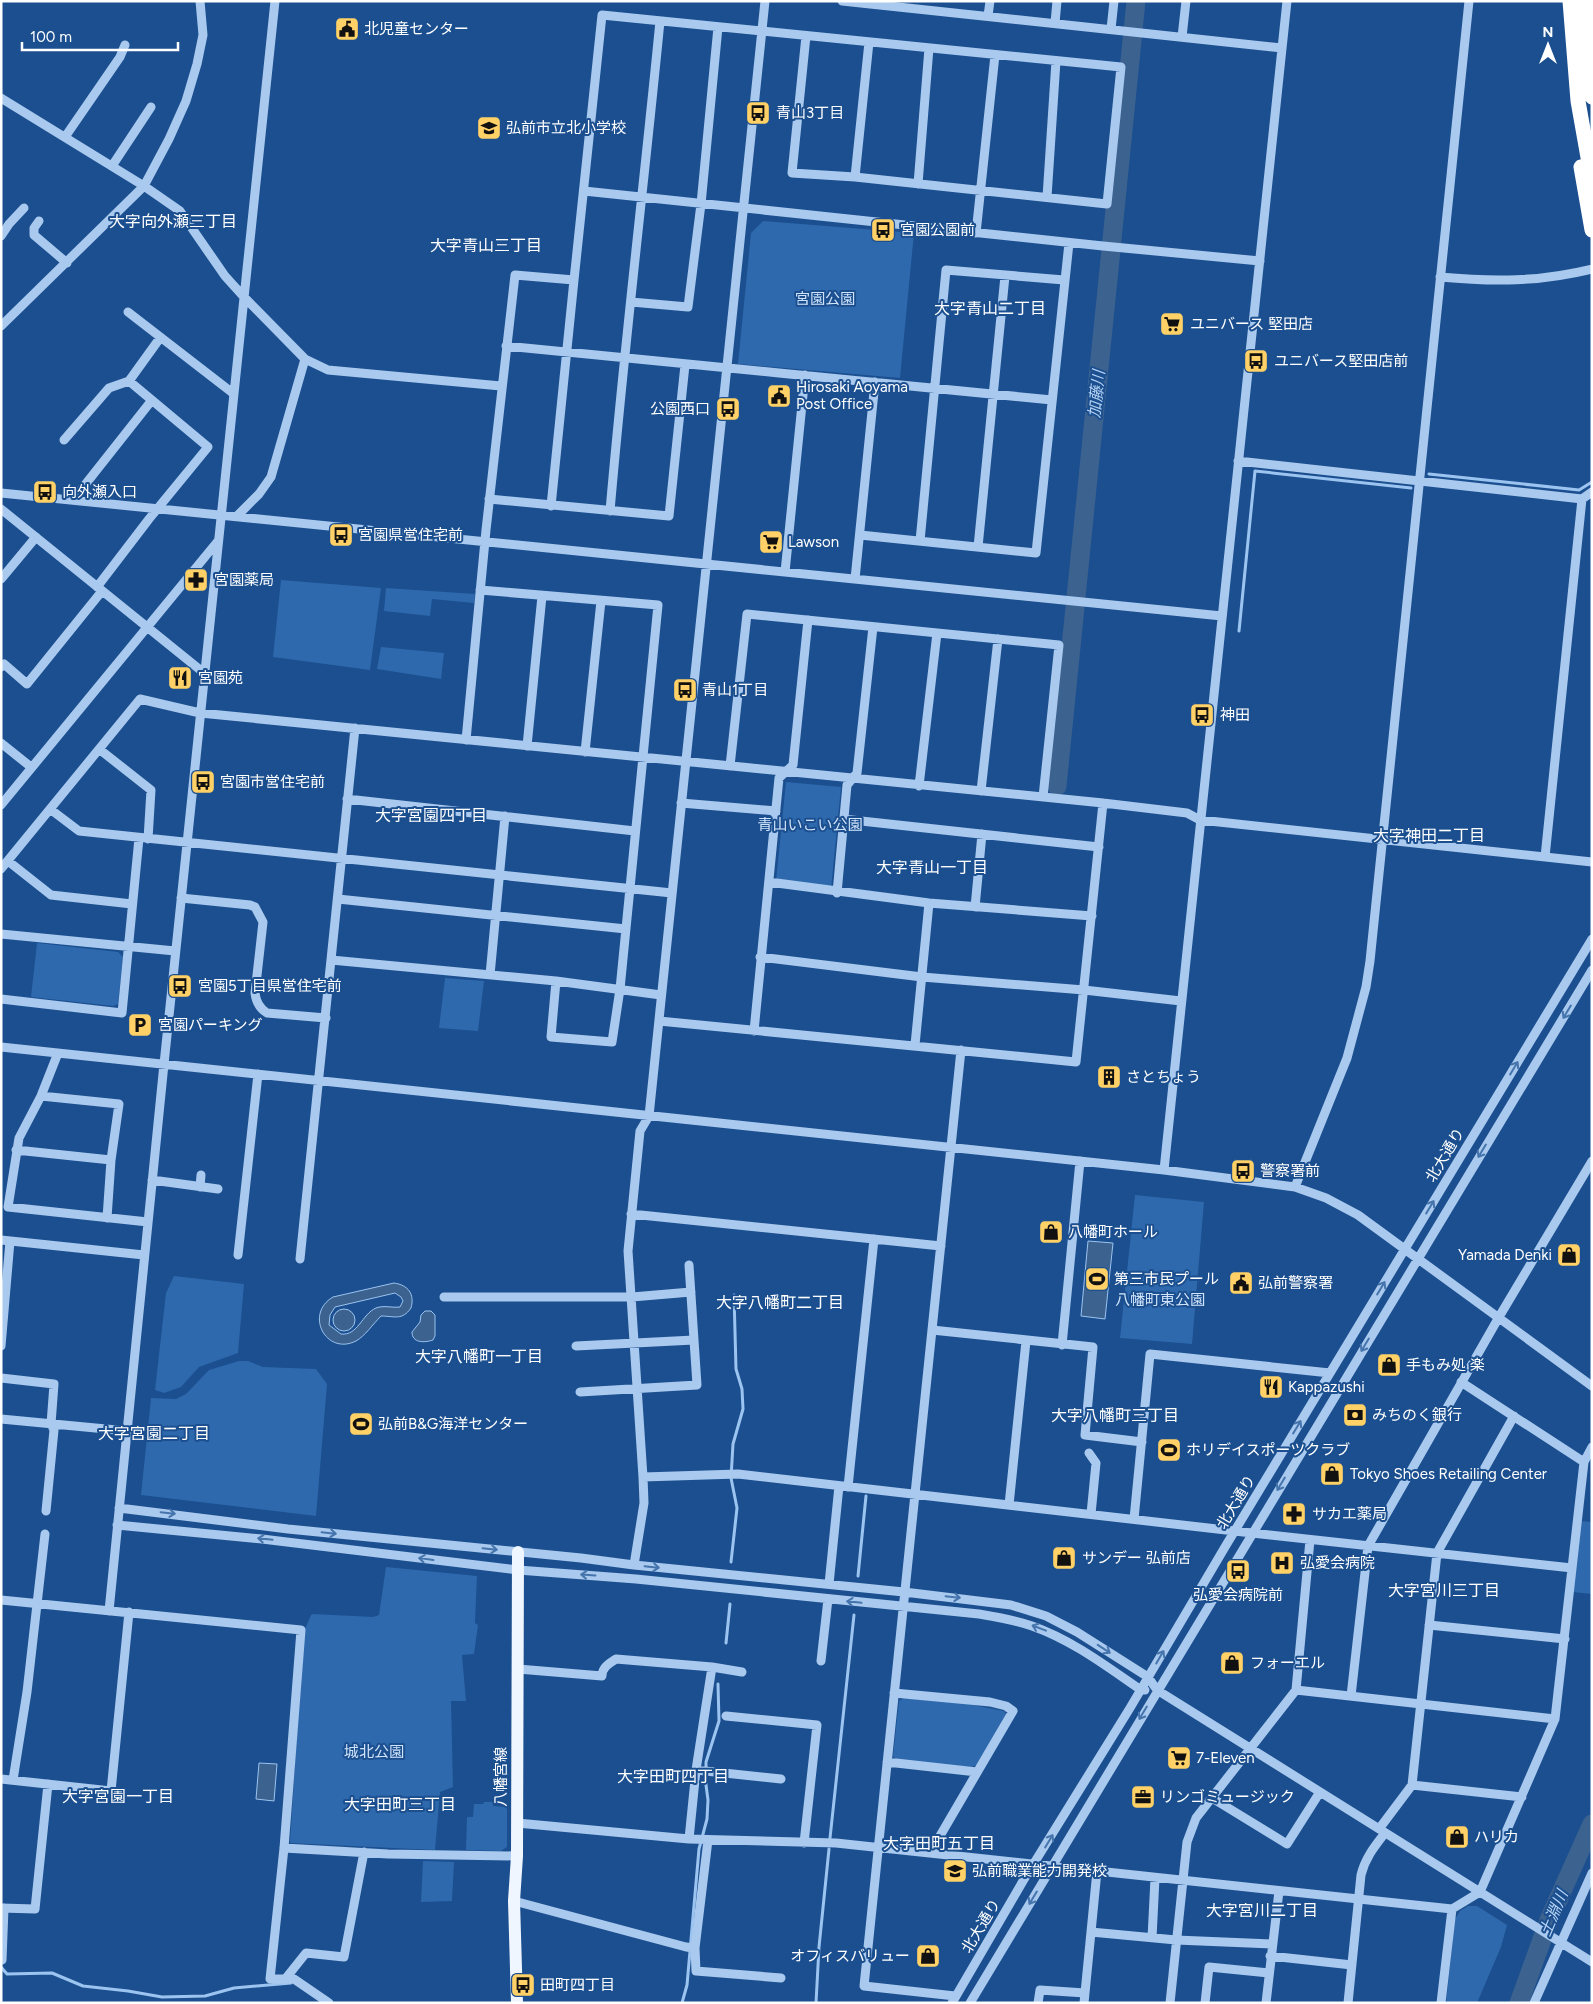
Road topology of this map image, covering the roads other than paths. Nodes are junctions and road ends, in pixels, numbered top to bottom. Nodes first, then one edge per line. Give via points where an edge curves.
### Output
1 (200, 1) edge
2 (275, 1) edge
3 (765, 1) edge
4 (842, 1) edge
5 (990, 1) edge
6 (1057, 1) edge
7 (1114, 1) edge
8 (1186, 1) edge
9 (1287, 1) edge
10 (1469, 1) edge
11 (1570, 1) edge
12 (1585, 1) edge
13 (870, 3) edge
14 (929, 6) edge
15 (988, 16) junction
16 (660, 21) junction
17 (1055, 23) junction
18 (718, 27) junction
19 (1111, 29) junction
20 (762, 32) junction
21 (806, 36) junction
22 (1182, 37) junction
23 (869, 42) junction
24 (125, 45) dead end
25 (929, 48) junction
26 (1282, 48) junction
27 (995, 54) junction
28 (1056, 61) junction
29 (1587, 91) edge
30 (1, 98) edge
31 (151, 107) dead end
32 (65, 137) junction
33 (112, 166) junction
34 (855, 178) junction
35 (1592, 180) edge
36 (918, 184) junction
37 (144, 186) junction
38 (980, 190) junction
39 (584, 192) junction
40 (1047, 197) junction
41 (643, 198) junction
42 (701, 204) junction
43 (24, 208) dead end
44 (743, 208) junction
45 (39, 221) dead end
46 (1592, 230) edge
47 (976, 233) junction
48 (1, 236) edge
49 (1069, 243) junction
50 (1260, 261) junction
51 (67, 263) junction
52 (1592, 269) edge
53 (1005, 276) junction
54 (1440, 277) junction
55 (574, 280) junction
56 (1064, 280) junction
57 (244, 297) junction
58 (631, 302) junction
59 (128, 312) dead end
60 (1, 326) edge
61 (160, 338) junction
62 (506, 346) junction
63 (567, 352) junction
64 (624, 358) junction
65 (305, 359) junction
66 (685, 365) junction
67 (726, 369) junction
68 (805, 375) junction
69 (129, 381) junction
70 (875, 382) junction
71 (501, 386) junction
72 (935, 387) junction
73 (234, 394) junction
74 (993, 394) junction
75 (152, 400) junction
76 (1052, 400) junction
77 (64, 440) dead end
78 (1238, 461) junction
79 (1419, 480) junction
80 (1592, 492) edge
81 (1, 493) edge
82 (489, 499) junction
83 (1582, 499) junction
84 (73, 500) junction
85 (551, 506) junction
86 (159, 508) junction
87 (1, 509) edge
88 (610, 512) junction
89 (221, 514) junction
90 (237, 516) junction
91 (860, 535) junction
92 (36, 537) junction
93 (219, 541) junction
94 (485, 541) junction
95 (920, 541) junction
96 (978, 547) junction
97 (705, 564) junction
98 (785, 572) junction
99 (1, 578) edge
100 (855, 579) junction
101 (100, 589) junction
102 (480, 590) junction
103 (542, 596) junction
104 (602, 601) junction
105 (1222, 616) junction
106 (808, 620) junction
107 (873, 627) junction
108 (148, 628) junction
109 (937, 633) junction
110 (998, 639) junction
111 (1, 667) edge
112 (204, 673) junction
113 (200, 713) junction
114 (355, 728) junction
115 (466, 740) junction
116 (1, 742) edge
117 (527, 746) junction
118 (99, 748) junction
119 (585, 752) junction
120 (643, 758) junction
121 (685, 762) junction
122 (730, 766) junction
123 (31, 767) junction
124 (785, 772) junction
125 (852, 779) junction
126 (919, 786) junction
127 (981, 791) junction
128 (1043, 797) junction
129 (348, 799) junction
130 (681, 803) junction
131 (1103, 804) junction
132 (1, 805) edge
133 (50, 809) junction
134 (776, 811) junction
135 (505, 816) junction
136 (843, 819) junction
137 (1200, 820) junction
138 (635, 831) junction
139 (982, 834) junction
140 (143, 839) junction
141 (1383, 840) junction
142 (187, 843) junction
143 (1099, 846) junction
144 (1545, 857) junction
145 (342, 859) junction
146 (8, 861) junction
147 (1592, 862) edge
148 (1, 869) edge
149 (499, 876) junction
150 (769, 882) junction
151 (630, 888) junction
152 (836, 892) junction
153 (672, 893) junction
154 (181, 898) junction
155 (338, 899) junction
156 (929, 903) junction
157 (132, 904) junction
158 (975, 907) junction
159 (495, 916) junction
160 (1092, 916) junction
161 (626, 929) junction
162 (1, 934) edge
163 (1592, 939) edge
164 (128, 947) junction
165 (175, 951) junction
166 (760, 957) junction
167 (331, 960) junction
168 (1592, 970) edge
169 (490, 975) junction
170 (922, 977) junction
171 (556, 981) junction
172 (620, 989) junction
173 (1084, 990) junction
174 (661, 994) junction
175 (1, 999) edge
176 (1181, 1001) junction
177 (326, 1018) junction
178 (658, 1021) junction
179 (754, 1031) junction
180 (915, 1045) junction
181 (1, 1047) edge
182 (961, 1050) junction
183 (58, 1053) junction
184 (164, 1064) junction
185 (258, 1074) junction
186 (319, 1080) junction
187 (41, 1096) junction
188 (649, 1116) junction
189 (951, 1148) junction
190 (16, 1150) junction
191 (111, 1160) junction
192 (1080, 1161) junction
193 (1592, 1162) edge
194 (1164, 1170) junction
195 (201, 1175) dead end
196 (152, 1180) junction
197 (200, 1187) junction
198 (1295, 1187) junction
199 (218, 1189) dead end
200 (631, 1214) junction
201 (106, 1218) junction
202 (148, 1222) junction
203 (874, 1239) junction
204 (6, 1241) edge
205 (941, 1246) junction
206 (1405, 1248) junction
207 (144, 1255) junction
208 (238, 1255) dead end
209 (1418, 1258) junction
210 (300, 1259) dead end
211 (689, 1266) dead end
212 (691, 1292) junction
213 (444, 1297) dead end
214 (632, 1297) junction
215 (1499, 1317) junction
216 (932, 1330) junction
217 (694, 1340) junction
218 (1026, 1341) junction
219 (634, 1343) junction
220 (1062, 1345) junction
221 (1, 1346) edge
222 (576, 1346) dead end
223 (1330, 1373) junction
224 (1, 1378) edge
225 (1461, 1382) junction
226 (1592, 1386) edge
227 (638, 1389) junction
228 (580, 1392) dead end
229 (1514, 1416) junction
230 (1, 1419) edge
231 (51, 1424) junction
232 (127, 1431) junction
233 (1142, 1442) junction
234 (1592, 1447) edge
235 (1089, 1453) dead end
236 (1584, 1462) junction
237 (643, 1477) junction
238 (844, 1486) junction
239 (915, 1495) junction
240 (1009, 1505) junction
241 (119, 1508) junction
242 (46, 1511) dead end
243 (1091, 1514) junction
244 (1134, 1519) junction
245 (118, 1525) junction
246 (1234, 1531) junction
247 (45, 1534) dead end
248 (1252, 1534) junction
249 (1310, 1540) junction
250 (1368, 1546) junction
251 (518, 1552) junction
252 (1437, 1553) junction
253 (634, 1565) junction
254 (1572, 1568) junction
255 (518, 1570) junction
256 (829, 1584) junction
257 (904, 1592) junction
258 (828, 1599) junction
259 (1, 1600) edge
260 (38, 1604) junction
261 (903, 1608) junction
262 (109, 1610) junction
263 (128, 1612) junction
264 (1429, 1625) junction
265 (1565, 1639) junction
266 (822, 1661) dead end
267 (712, 1667) junction
268 (518, 1669) junction
269 (742, 1672) dead end
270 (1148, 1678) junction
271 (1141, 1690) junction
272 (1157, 1690) junction
273 (1296, 1690) junction
274 (894, 1693) junction
275 (1351, 1696) junction
276 (1421, 1704) junction
277 (726, 1716) dead end
278 (1555, 1719) junction
279 (1251, 1749) junction
280 (887, 1762) junction
281 (696, 1770) junction
282 (978, 1772) junction
283 (1, 1779) edge
284 (13, 1780) junction
285 (781, 1780) dead end
286 (48, 1784) junction
287 (1412, 1785) junction
288 (1320, 1792) junction
289 (1522, 1797) junction
290 (1212, 1798) junction
291 (517, 1822) junction
292 (1382, 1831) junction
293 (700, 1839) junction
294 (804, 1843) junction
295 (284, 1848) junction
296 (878, 1848) junction
297 (364, 1852) junction
298 (930, 1854) junction
299 (517, 1856) junction
300 (1034, 1865) junction
301 (1052, 1866) junction
302 (1097, 1871) junction
303 (1592, 1873) edge
304 (1155, 1878) junction
305 (1182, 1881) junction
306 (1590, 1886) edge
307 (1279, 1891) junction
308 (1480, 1892) junction
309 (1358, 1900) junction
310 (514, 1901) junction
311 (3, 1908) edge
312 (1452, 1909) junction
313 (1091, 1932) junction
314 (1152, 1938) junction
315 (1176, 1940) junction
316 (1559, 1941) junction
317 (1272, 1944) junction
318 (691, 1947) junction
319 (1270, 1956) junction
320 (2, 1960) edge
321 (1592, 1962) edge
322 (1352, 1965) junction
323 (1269, 1973) junction
324 (286, 1978) junction
325 (781, 1978) dead end
326 (1085, 1993) junction
327 (954, 1999) edge
328 (329, 2003) edge
329 (517, 2003) edge
330 (970, 2003) edge
331 (1038, 2003) edge
332 (1084, 2003) edge
333 (1170, 2003) edge
334 (1205, 2003) edge
335 (1266, 2003) edge
336 (1348, 2003) edge
337 (1441, 2003) edge
338 (1534, 2003) edge

1 - 37 street via 202,35 186,101
2 - 57 street
3 - 20 street
4 - 13 street
5 - 15 street
6 - 17 street
7 - 19 street
8 - 22 street
9 - 26 street
10 - 54 street
11 - 29 highway
12 - 29 highway
13 - 14 street
14 - 15 street
15 - 17 street
16 - 18 street
16 - 39 street via 602,16
16 - 41 street
17 - 19 street
18 - 20 street
18 - 42 street
19 - 22 street
20 - 21 street
20 - 44 street
21 - 23 street
21 - 34 street via 792,173
22 - 26 street
23 - 25 street
23 - 34 street
24 - 32 street
25 - 27 street
25 - 36 street
26 - 50 street
27 - 28 street
27 - 38 street
28 - 40 street
28 - 40 street via 1121,67 1107,204
29 - 35 highway
29 - 46 highway via 1580,165
30 - 32 street
31 - 33 street
32 - 33 street
33 - 37 street
34 - 36 street
36 - 38 street
37 - 51 street
37 - 57 street via 180,211 225,276
38 - 40 street
38 - 47 street
39 - 41 street
39 - 55 street
41 - 42 street
41 - 58 street
42 - 44 street
42 - 58 street via 688,307
43 - 48 street
44 - 47 street
44 - 67 street
45 - 51 street via 34,235
47 - 49 street
49 - 50 street
49 - 56 street
50 - 78 street
51 - 60 street
52 - 54 street via 1523,281
53 - 56 street
53 - 72 street via 946,270
53 - 74 street
54 - 79 street
55 - 62 street via 515,275
55 - 63 street
56 - 76 street
57 - 65 street
57 - 73 street
58 - 64 street
59 - 61 street
61 - 69 street
61 - 73 street
62 - 63 street
62 - 71 street
63 - 64 street
63 - 85 street
64 - 66 street
64 - 88 street
65 - 71 street via 328,370
65 - 90 street via 271,476
66 - 67 street
66 - 88 street via 668,516
67 - 68 street
67 - 97 street
68 - 70 street
68 - 98 street
69 - 75 street
69 - 77 street via 109,388
70 - 72 street
70 - 91 street
71 - 82 street
72 - 74 street
72 - 95 street
73 - 89 street
74 - 76 street
74 - 96 street
75 - 84 street
75 - 86 street via 208,447
76 - 96 street via 1036,553
78 - 79 street
78 - 105 street
79 - 83 street
79 - 141 street
80 - 83 street
81 - 84 street
82 - 85 street
82 - 94 street
83 - 144 street
84 - 86 street
85 - 88 street
86 - 89 street
86 - 101 street
87 - 92 street
89 - 90 street
89 - 93 street
90 - 94 street
91 - 95 street
91 - 100 street
92 - 99 street
92 - 101 street
93 - 108 street
93 - 112 street
94 - 97 street
94 - 102 street
95 - 96 street
97 - 98 street
97 - 121 street
98 - 100 street
100 - 105 street
101 - 108 street
101 - 111 street via 28,684 4,664
102 - 103 street
102 - 115 street
103 - 104 street
103 - 117 street
104 - 119 street
104 - 120 street via 658,605
105 - 137 street
106 - 107 street
106 - 122 street via 747,614
106 - 124 street via 793,765
107 - 109 street
107 - 125 street via 857,773
108 - 112 street
108 - 123 street
109 - 110 street
109 - 126 street
110 - 127 street
110 - 128 street via 1059,646
112 - 113 street
113 - 114 street
113 - 118 street via 140,698
113 - 142 street
114 - 115 street
114 - 129 street
115 - 117 street
116 - 123 street
117 - 119 street
118 - 133 street
118 - 140 street via 151,790
119 - 120 street
120 - 121 street
120 - 138 street
121 - 122 street
121 - 130 street
122 - 124 street
123 - 132 street
124 - 125 street
124 - 134 street via 778,778
125 - 126 street
125 - 136 street via 847,785
126 - 127 street
127 - 128 street
128 - 131 street
129 - 135 street
129 - 145 street
130 - 134 street
130 - 153 street
131 - 137 street via 1188,813
131 - 143 street
133 - 140 street via 79,831
133 - 146 street
134 - 150 street
135 - 138 street
135 - 149 street
136 - 139 street
136 - 152 street
137 - 141 street
137 - 176 street
138 - 151 street
139 - 143 street
139 - 158 street
140 - 142 street
140 - 157 street
141 - 144 street
141 - 198 street via 1370,961 1357,1026
142 - 145 street
142 - 154 street
143 - 160 street
144 - 147 street
145 - 149 street
145 - 155 street
146 - 148 street
146 - 157 street via 51,896
149 - 151 street
149 - 159 street
150 - 152 street
150 - 166 street
151 - 153 street
151 - 161 street
152 - 156 street
153 - 174 street
154 - 165 street
154 - 177 street via 255,907 263,922 255,993 261,1009
155 - 159 street
155 - 167 street
156 - 158 street
156 - 170 street
157 - 164 street
158 - 160 street
159 - 161 street
159 - 169 street
160 - 173 street
161 - 172 street
162 - 164 street
206 -> 163 street, 北大通り
164 - 165 street
164 - 175 street via 122,1013
165 - 184 street
166 - 170 street
166 - 179 street
167 - 169 street
167 - 177 street
168 -> 209 street
169 - 171 street
170 - 173 street
170 - 180 street
171 - 172 street
171 - 172 street via 551,1036 612,1042
172 - 174 street
173 - 176 street
173 - 182 street via 1076,1062
174 - 178 street
176 - 194 street
177 - 186 street
178 - 179 street
178 - 188 street
179 - 180 street
180 - 182 street
181 - 183 street
182 - 189 street
183 - 184 street
183 - 187 street
184 - 185 street
184 - 196 street
185 - 186 street
185 - 208 street
186 - 188 street
186 - 210 street
187 - 190 street
187 - 191 street via 119,1104
188 - 189 street
188 - 200 street via 640,1131
189 - 192 street
189 - 205 street
190 - 191 street
190 - 201 street via 8,1207
191 - 201 street
192 - 194 street
192 - 220 street
193 - 215 street
194 - 198 street
195 - 197 street
196 - 197 street
196 - 202 street
197 - 199 street
198 - 206 street via 1326,1198 1358,1215
200 - 203 street
200 - 214 street via 628,1251
201 - 202 street
202 - 207 street
203 - 205 street
203 - 238 street
204 - 207 street
204 - 221 street
205 - 216 street
206 - 209 street
223 -> 206 street, 北大通り
207 - 232 street
209 - 215 street
209 -> 248 street
211 - 212 street
212 - 214 street
212 - 217 street
213 - 214 street
214 - 219 street
215 - 225 street
215 - 226 street
216 - 218 street
216 - 239 street
217 - 219 street
217 - 227 street via 697,1385
218 - 220 street
218 - 240 street
219 - 222 street
219 - 227 street
220 - 233 street via 1093,1347 1085,1434
223 - 233 street via 1150,1354
246 -> 223 street, 北大通り
224 - 231 street via 54,1384
225 - 229 street
225 - 250 street
227 - 228 street
227 - 237 street
229 - 236 street
229 - 252 street
230 - 231 street
231 - 232 street
231 - 242 street via 54,1430
232 - 241 street
233 - 244 street
234 - 236 street
235 - 243 street via 1096,1463
236 - 254 street
237 - 238 street via 738,1474
237 - 253 street via 644,1503
238 - 239 street
238 - 256 street
239 - 240 street
239 - 257 street
240 - 243 street
241 - 245 street
241 -> 251 street
243 - 244 street
244 - 246 street
255 -> 245 street
245 - 262 street
246 - 248 street
270 -> 246 street, 北大通り
247 - 260 street
248 - 249 street
248 - 272 street
249 - 250 street
249 - 273 street
250 - 252 street
250 - 275 street
251 - 253 street
251 - 255 main road, 八幡宮線
252 - 254 street
252 - 264 street
253 -> 256 street
254 - 265 street
258 -> 255 street
255 - 268 main road, 八幡宮線
256 - 257 street
257 - 261 street
257 -> 270 street via 1010,1605 1046,1616
261 -> 258 street
258 - 266 street
259 - 260 street
260 - 262 street
260 - 284 street
271 -> 261 street via 1078,1647 1030,1625 980,1614
261 - 274 street
262 - 263 street
263 - 286 street via 111,1791
263 - 295 street via 301,1630
264 - 265 street
264 - 276 street
265 - 278 street
267 - 268 street via 616,1659 606,1666 602,1676
267 - 269 street
267 - 281 street
268 - 291 main road, 八幡宮線
270 - 271 street, 北大通り
270 - 272 street
271 - 272 street
300 -> 271 street, 北大通り
272 - 279 street
272 -> 301 street
273 - 275 street
273 - 279 street
274 - 280 street
274 - 282 street via 990,1702 1013,1711
275 - 276 street
276 - 278 street
276 - 287 street
277 - 294 street via 817,1725
278 - 289 street
279 - 288 street
279 - 290 street
280 - 282 street
280 - 296 street
281 - 285 street
281 - 293 street
282 - 298 street
283 - 284 street
284 - 286 street
286 - 311 street via 35,1910
287 - 289 street
287 - 292 street
288 - 290 street via 1287,1844
288 - 292 street
289 - 308 street
290 - 305 street via 1196,1818 1187,1842
291 - 293 street
291 - 299 main road, 八幡宮線
292 - 308 street
292 - 309 street via 1364,1865
293 - 294 street
293 - 318 street
294 - 296 street
295 - 297 street
295 - 324 street via 270,1979
296 - 298 street
296 - 327 street via 864,1986
297 - 299 street
297 - 324 street via 344,1957 306,1953
298 - 300 street
299 - 310 main road, 八幡宮線
300 - 301 street
300 - 327 street, 北大通り
301 - 302 street
301 -> 330 street
302 - 304 street
302 - 313 street
303 - 306 street
304 - 305 street
304 - 314 street
305 - 307 street
305 - 315 street
306 - 316 street
307 - 309 street
307 - 317 street
308 - 312 street
308 - 316 street
309 - 312 street
309 - 322 street
310 - 318 street
310 - 329 main road, 八幡宮線
311 - 320 street
312 - 337 street
313 - 314 street
313 - 326 street
314 - 315 street
315 - 317 street
315 - 333 street
316 - 321 street
316 - 338 street
317 - 319 street
318 - 325 street via 696,1970
319 - 322 street
319 - 323 street
322 - 336 street
323 - 334 street via 1209,1967
323 - 335 street
324 - 328 street via 300,1981
326 - 331 street via 1040,1990
326 - 332 street

